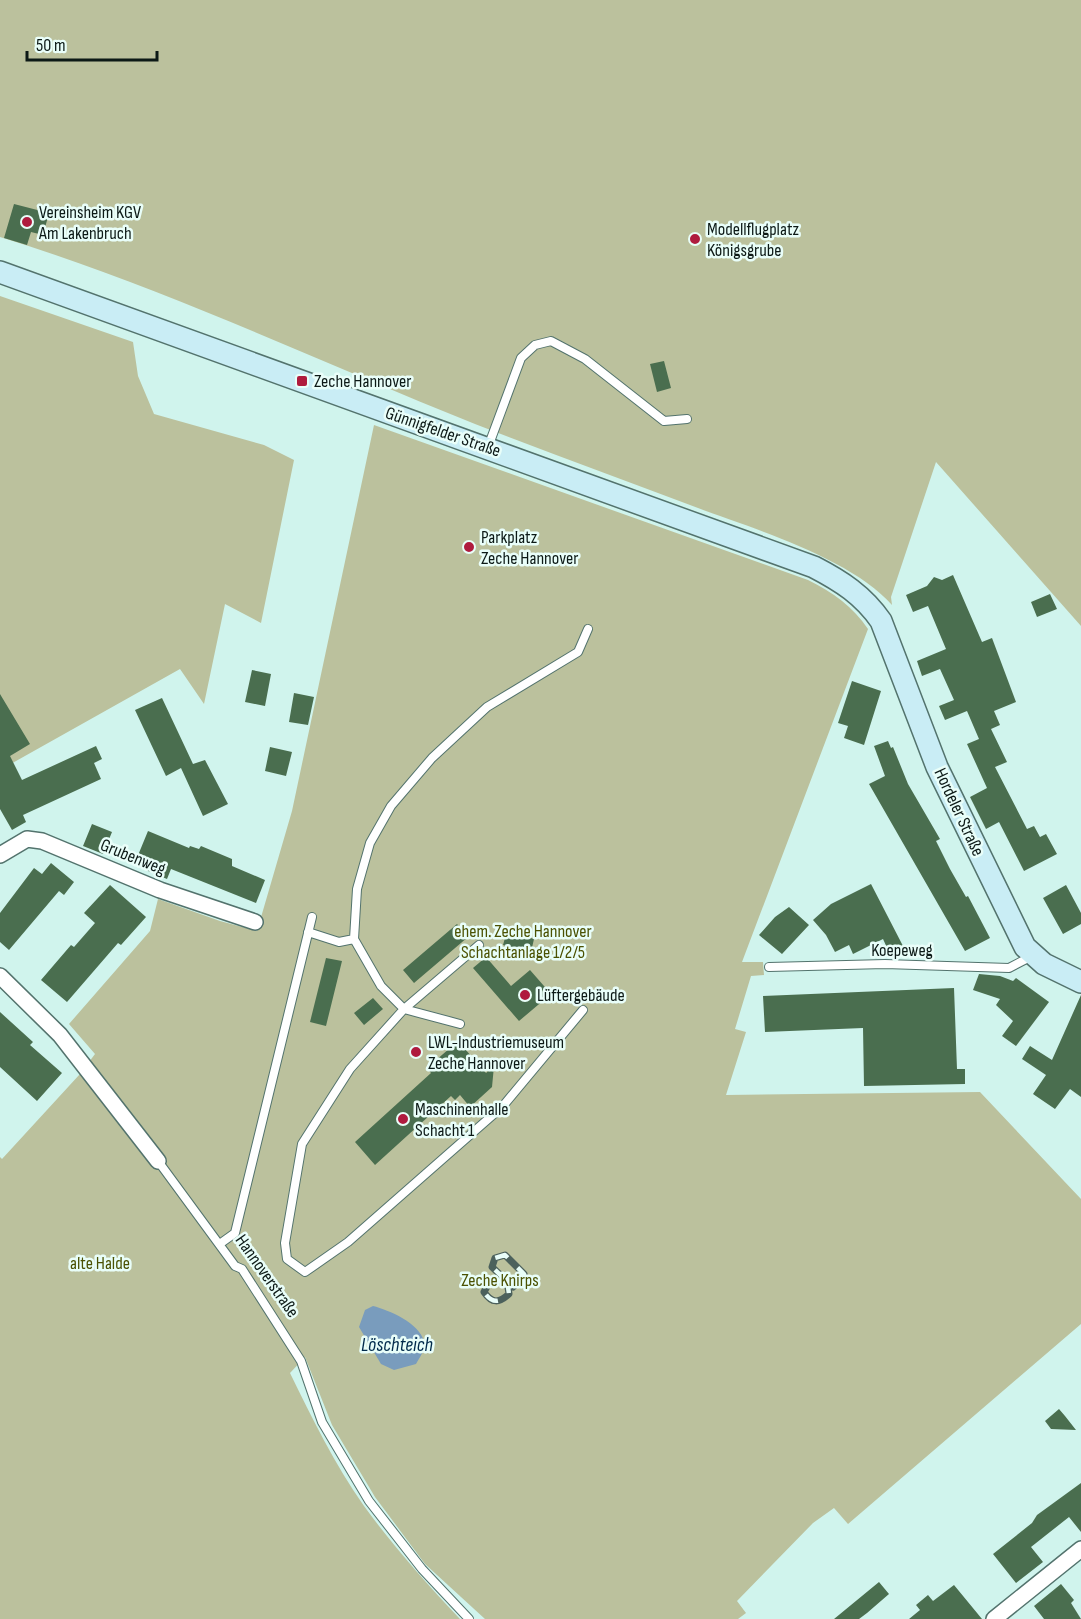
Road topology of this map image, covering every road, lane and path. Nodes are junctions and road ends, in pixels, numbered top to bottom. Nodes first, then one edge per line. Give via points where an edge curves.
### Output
1 (0, 272) edge
2 (687, 419) dead end
3 (487, 447) junction
4 (875, 612) joint
5 (588, 629) dead end
6 (0, 855) edge
7 (312, 917) dead end
8 (255, 922) dead end
9 (308, 932) junction
10 (354, 939) junction
11 (479, 945) dead end
12 (1032, 956) junction
13 (769, 967) dead end
14 (0, 976) edge
15 (1081, 982) edge
16 (404, 1009) junction
17 (583, 1010) dead end
18 (460, 1024) dead end
19 (158, 1161) joint
20 (221, 1243) junction
21 (1081, 1549) edge
22 (469, 1619) edge
23 (994, 1619) edge

1 - 3 street, Günnigfelder Straße
2 - 3 lane via 664,421 585,359 551,341 535,345 521,358
3 - 4 street, Günnigfelder Straße via 814,567 855,591
4 - 12 street, Hordeler Straße via 962,823
5 - 10 lane via 578,652 488,707 432,758 391,806 370,843 357,889
6 - 8 street, Grubenweg via 27,839 42,841 160,890
7 - 9 lane
9 - 10 lane via 339,942
9 - 20 lane via 235,1233
10 - 16 lane via 381,986
11 - 16 lane
12 - 13 lane, Koepeweg via 1009,968 885,964
12 - 15 street
14 - 19 street, Hannoverstraße via 67,1043
16 - 17 lane via 350,1069 302,1144 285,1243 287,1259 305,1272 348,1242 502,1106
16 - 18 lane
19 - 20 lane, Hannoverstraße
20 - 22 lane, Hannoverstraße via 301,1361 322,1422 369,1501 422,1569
21 - 23 street

